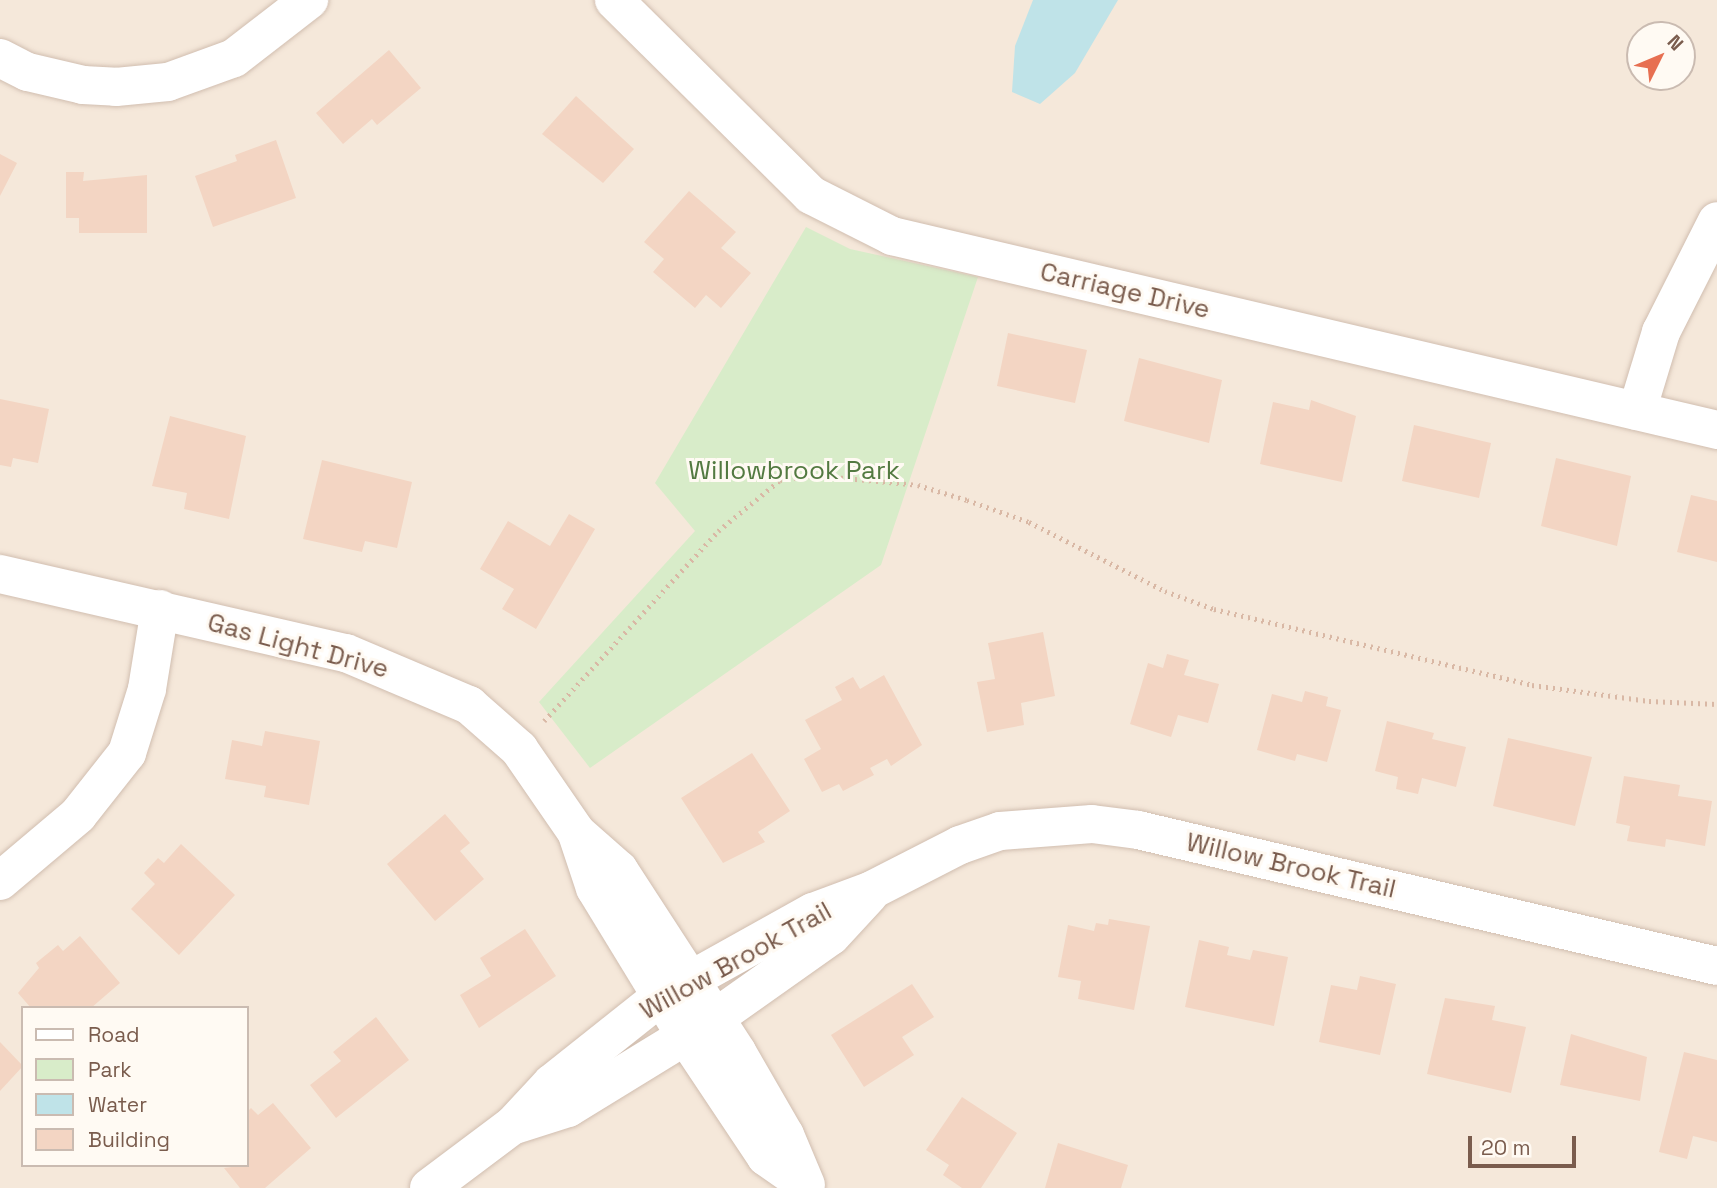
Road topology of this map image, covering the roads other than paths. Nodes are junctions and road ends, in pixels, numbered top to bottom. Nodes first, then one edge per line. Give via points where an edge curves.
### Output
1 (309, 0) edge
2 (614, 0) edge
3 (0, 58) edge
4 (1717, 221) edge
5 (1637, 411) junction
6 (1717, 430) edge
7 (0, 574) edge
8 (160, 609) junction
9 (0, 881) edge
10 (872, 890) junction
11 (1717, 966) edge
12 (675, 989) junction
13 (700, 1028) junction
14 (513, 1125) junction
15 (447, 1183) edge
16 (807, 1186) edge

1 - 3 street via 234,58 168,82 116,88 83,85 29,72
2 - 5 street, Carriage Drive via 811,195 892,236
4 - 5 street via 1661,332
5 - 6 street, Carriage Drive
7 - 8 street, Gas Light Drive
8 - 9 street via 147,689 127,753 78,815
8 - 12 street, Gas Light Drive via 346,653 469,705 519,749 577,832 595,888
10 - 11 street, Willow Brook Trail via 960,845 1000,831 1092,824 1138,830
10 - 12 street, Willow Brook Trail via 813,912
10 - 13 street, Willow Brook Trail via 831,936
12 - 13 street, Gas Light Drive
12 - 14 street, Willow Brook Trail via 552,1083
13 - 14 street, Willow Brook Trail via 568,1108
13 - 16 street, Gas Light Drive via 766,1157
14 - 15 street, Willow Brook Trail

